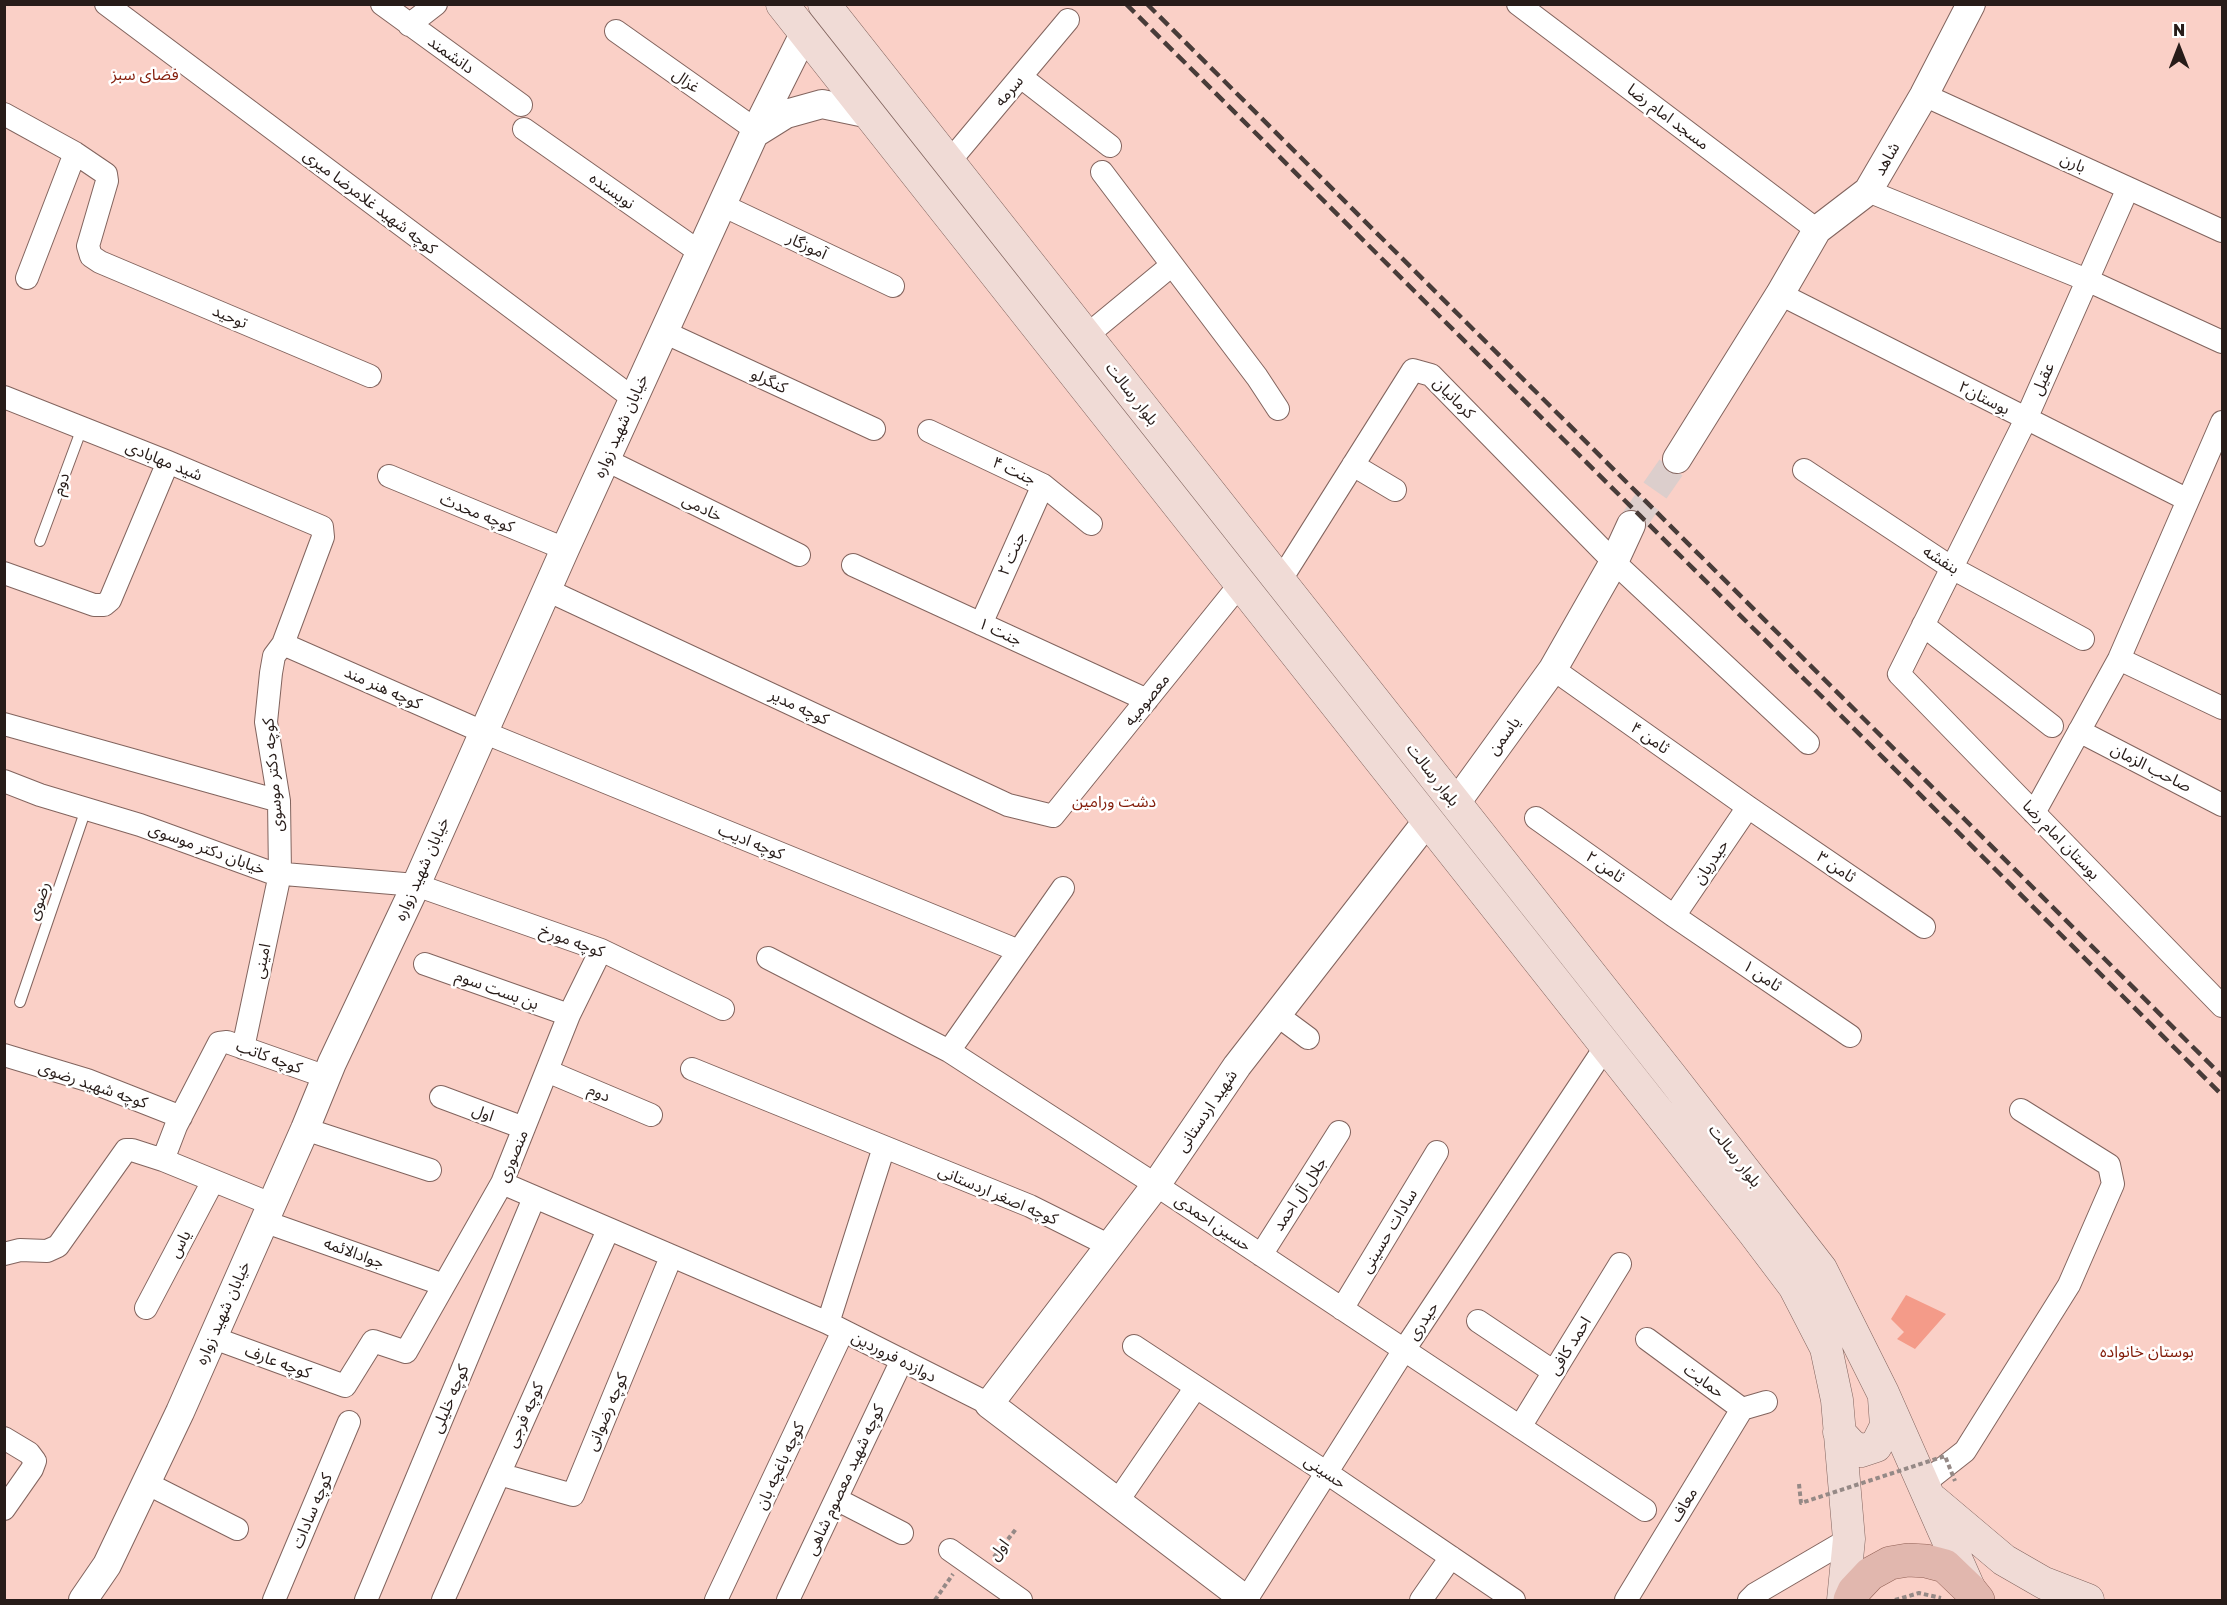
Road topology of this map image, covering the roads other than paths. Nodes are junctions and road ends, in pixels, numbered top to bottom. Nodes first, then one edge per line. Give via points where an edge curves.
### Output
1 (106, 4) edge
2 (382, 4) edge
3 (436, 4) edge
4 (782, 4) edge
5 (824, 4) edge
6 (1518, 4) edge
7 (1971, 4) edge
8 (1068, 21) dead end
9 (409, 25) junction
10 (616, 31) dead end
11 (805, 32) junction
12 (1021, 77) junction
13 (1924, 96) junction
14 (521, 105) dead end
15 (4, 114) edge
16 (870, 114) junction
17 (524, 129) dead end
18 (755, 132) junction
19 (1110, 146) dead end
20 (75, 153) junction
21 (949, 162) junction
22 (1102, 172) dead end
23 (2128, 188) junction
24 (1868, 191) junction
25 (722, 205) junction
26 (996, 222) junction
27 (1817, 230) junction
28 (2223, 231) edge
29 (971, 242) junction
30 (701, 253) junction
31 (1172, 265) junction
32 (27, 278) dead end
33 (2087, 280) junction
34 (893, 286) dead end
35 (1780, 294) junction
36 (664, 332) junction
37 (1086, 336) junction
38 (2223, 342) edge
39 (370, 376) dead end
40 (4, 397) edge
41 (634, 399) junction
42 (1278, 409) dead end
43 (2026, 419) junction
44 (2223, 422) edge
45 (82, 428) junction
46 (874, 429) dead end
47 (929, 431) dead end
48 (1677, 459) tunnel mouth
49 (606, 460) junction
50 (168, 462) junction
51 (1353, 465) junction
52 (1804, 470) dead end
53 (389, 476) dead end
54 (1043, 484) junction
55 (1395, 490) dead end
56 (2188, 500) junction
57 (1091, 524) dead end
58 (1631, 525) tunnel mouth
59 (322, 527) joint
60 (40, 541) dead end
61 (565, 549) junction
62 (799, 555) dead end
63 (1614, 562) junction
64 (853, 564) dead end
65 (1952, 568) junction
66 (4, 573) edge
67 (1280, 581) junction
68 (1241, 583) junction
69 (547, 590) junction
70 (981, 624) junction
71 (1923, 626) junction
72 (2084, 639) dead end
73 (283, 644) junction
74 (2119, 659) junction
75 (1553, 669) junction
76 (1899, 674) joint
77 (1147, 700) junction
78 (2223, 708) edge
79 (4, 724) edge
80 (2052, 726) dead end
81 (2079, 731) junction
82 (483, 732) junction
83 (1808, 743) dead end
84 (4, 782) edge
85 (279, 801) junction
86 (1456, 803) junction
87 (2223, 805) edge
88 (1748, 807) junction
89 (86, 809) junction
90 (2034, 813) junction
91 (1053, 816) joint
92 (1536, 818) dead end
93 (1428, 820) junction
94 (280, 874) junction
95 (416, 885) junction
96 (1063, 888) dead end
97 (1674, 916) junction
98 (1924, 927) dead end
99 (601, 950) junction
100 (1019, 951) junction
101 (768, 958) dead end
102 (425, 964) dead end
103 (20, 1002) dead end
104 (2223, 1006) edge
105 (723, 1009) dead end
106 (569, 1015) junction
107 (1276, 1015) junction
108 (1850, 1036) dead end
109 (1308, 1038) dead end
110 (1606, 1046) junction
111 (243, 1048) junction
112 (950, 1051) junction
113 (4, 1055) edge
114 (692, 1069) dead end
115 (547, 1071) junction
116 (318, 1074) dead end
117 (441, 1097) dead end
118 (2021, 1110) dead end
119 (651, 1115) dead end
120 (181, 1117) junction
121 (524, 1128) junction
122 (305, 1129) junction
123 (1339, 1132) dead end
124 (884, 1147) junction
125 (1437, 1152) dead end
126 (163, 1160) junction
127 (430, 1170) dead end
128 (213, 1181) junction
129 (502, 1183) junction
130 (1156, 1185) junction
131 (534, 1198) junction
132 (267, 1212) junction
133 (608, 1230) junction
134 (1110, 1246) junction
135 (4, 1254) edge
136 (1261, 1255) junction
137 (671, 1257) junction
138 (1620, 1264) dead end
139 (444, 1285) junction
140 (146, 1308) dead end
141 (1342, 1309) junction
142 (1478, 1321) dead end
143 (836, 1327) junction
144 (211, 1337) junction
145 (1647, 1339) dead end
146 (1134, 1346) dead end
147 (1404, 1350) junction
148 (902, 1360) junction
149 (1554, 1372) junction
150 (345, 1386) joint
151 (1196, 1387) junction
152 (1883, 1393) junction
153 (1766, 1402) dead end
154 (989, 1404) junction
155 (1742, 1409) junction
156 (349, 1422) dead end
157 (1520, 1427) junction
158 (1839, 1432) junction
159 (4, 1437) edge
160 (1327, 1473) junction
161 (499, 1474) junction
162 (146, 1483) junction
163 (1925, 1490) junction
164 (836, 1498) junction
165 (1117, 1502) junction
166 (4, 1509) edge
167 (1645, 1510) dead end
168 (237, 1529) dead end
169 (902, 1533) dead end
170 (1849, 1539) junction
171 (956, 1554) road end
172 (1451, 1557) junction
173 (1964, 1597) edge
174 (83, 1600) edge
175 (274, 1600) edge
176 (366, 1600) edge
177 (443, 1600) edge
178 (716, 1600) edge
179 (788, 1600) edge
180 (1021, 1600) edge
181 (1246, 1600) edge
182 (1421, 1600) edge
183 (1514, 1600) edge
184 (1626, 1600) edge
185 (1749, 1600) edge
186 (1843, 1600) edge
187 (1850, 1600) edge
188 (2088, 1600) edge

1 - 41 street, کوچه شهید غلامرضا میری
2 - 9 street, دانشمند
3 - 9 street
4 - 11 main road, بلوار رسالت
5 - 21 main road, بلوار رسالت
6 - 27 street, مسجد امام رضا
7 - 13 street, شاهد
8 - 12 street, سرمه
9 - 14 street, دانشمند
10 - 18 street, غزال
11 - 16 main road, بلوار رسالت
11 - 18 street, خیابان شهید زواره
12 - 19 street
12 - 21 street, سرمه
13 - 23 street, بارن
13 - 24 street, شاهد
15 - 20 street
16 - 18 street via 822,104 786,114
16 - 29 main road, بلوار رسالت
17 - 30 street, نویسنده
18 - 25 street, خیابان شهید زواره
20 - 32 street
20 - 39 street, توحید via 106,174 88,246 91,256
21 - 26 main road, بلوار رسالت
22 - 31 street
23 - 28 street, بارن
23 - 33 street, عقیل
24 - 27 street, شاهد
24 - 33 street
25 - 30 street, خیابان شهید زواره
25 - 34 street, آموزگار
26 - 29 main road
26 - 37 main road, بلوار رسالت
27 - 35 street, شاهد
29 - 68 main road, بلوار رسالت
30 - 36 street, خیابان شهید زواره
31 - 37 street
31 - 42 street
33 - 38 street
33 - 43 street, عقیل
35 - 43 street, بوستان۲
35 - 48 street, شاهد
36 - 41 street, خیابان شهید زواره
36 - 46 street, کنگرلو
37 - 67 main road, بلوار رسالت
40 - 45 street, شید مهابادی
41 - 49 street, خیابان شهید زواره
43 - 56 street, بوستان۲
43 - 65 street, عقیل
44 - 56 street
45 - 50 street, شید مهابادی
45 - 60 lane, دوم
47 - 54 street, جنت ۴
49 - 61 street, خیابان شهید زواره
49 - 62 street, خادمی
50 - 59 street, شید مهابادی
50 - 66 street via 110,600 104,605 94,605
51 - 55 street
51 - 63 street, کرمانیان via 1413,370 1431,375
51 - 67 street, کرمانیان
52 - 65 street, بنفشه
53 - 61 street, کوچه محدث
54 - 57 street, جنت ۴
54 - 70 street, جنت ۲
56 - 74 street
58 - 63 street, یاسمن
59 - 73 street, کوچه دکتر موسوی via 323,537
61 - 69 street, خیابان شهید زواره
63 - 75 street, یاسمن
63 - 83 street
64 - 70 street, جنت ۱
65 - 71 street, عقیل
65 - 72 street, بنفشه
67 - 86 main road, بلوار رسالت
68 - 77 street, معصومیه
68 - 93 main road, بلوار رسالت
69 - 82 street, خیابان شهید زواره
69 - 91 street, کوچه مدیر via 1008,805
70 - 77 street, جنت ۱
71 - 76 street, عقیل
71 - 80 street
73 - 82 street, کوچه هنر مند
73 - 85 street, کوچه دکتر موسوی via 274,656 266,722
74 - 78 street
74 - 81 street
75 - 86 street, یاسمن
75 - 88 street, ثامن ۴
76 - 90 street, بوستان امام رضا
77 - 91 street, معصومیه
79 - 85 street
81 - 87 street, صاحب الزمان
81 - 90 street
82 - 95 street, خیابان شهید زواره
82 - 100 street, کوچه ادیب
84 - 89 street, خیابان دکتر موسوی
85 - 94 street, کوچه دکتر موسوی
86 - 152 main road, بلوار رسالت via 1821,1269
88 - 97 street, حیدریان
88 - 98 street, ثامن ۳
89 - 94 street, خیابان دکتر موسوی
89 - 103 lane, رضوی
90 - 104 street, بوستان امام رضا
92 - 97 street, ثامن ۲
93 - 107 street, شهید اردستانی
93 - 110 main road, بلوار رسالت
94 - 95 street, خیابان دکتر موسوی
94 - 111 street, امینی
95 - 99 street, کوچه مورخ
95 - 122 street, خیابان شهید زواره
96 - 100 street
97 - 108 street, ثامن ۱
99 - 105 street, کوچه مورخ
99 - 106 street, منصوری
100 - 112 street
101 - 112 street, حسین احمدی
102 - 106 street, بن بست سوم
106 - 115 street, منصوری
107 - 109 street
107 - 130 street, شهید اردستانی
110 - 147 street, حیدری
110 - 158 main road, بلوار رسالت via 1794,1286 1826,1348
111 - 116 street, کوچه کاتب
111 - 120 street, کوچه کاتب via 219,1043
112 - 130 street, حسین احمدی
113 - 120 street, کوچه شهید رضوی via 87,1080
114 - 124 street, کوچه اصغر اردستانی
115 - 119 street, دوم
115 - 121 street, منصوری
117 - 121 street, اول
118 - 163 street via 2109,1165 2114,1184 2069,1285 1965,1451
120 - 126 street
121 - 129 street, منصوری
122 - 127 street
122 - 132 street, خیابان شهید زواره
123 - 136 street, جلال آل احمد
124 - 134 street, کوچه اصغر اردستانی via 1030,1206
124 - 143 street
125 - 141 street, سادات حسینی
126 - 128 street, جوادالائمه
126 - 135 street, جوادالائمه via 126,1150 57,1246 47,1251
128 - 132 street, جوادالائمه
128 - 140 street, یاس
129 - 131 street, دوازده فروردین
129 - 139 street, منصوری
130 - 134 street, شهید اردستانی
130 - 136 street, حسین احمدی
131 - 133 street, دوازده فروردین
131 - 176 street, کوچه خلیلی
132 - 139 street, جوادالائمه
132 - 144 street, خیابان شهید زواره
133 - 137 street, دوازده فروردین
133 - 161 street, کوچه فرجی
134 - 154 street, شهید اردستانی
136 - 141 street, حسین احمدی
137 - 143 street, دوازده فروردین
137 - 161 street, کوچه رضوانی via 573,1496
138 - 149 street, احمد کافی
139 - 150 street, منصوری via 406,1352 373,1341
141 - 147 street, حسین احمدی
142 - 149 street
143 - 148 street, دوازده فروردین
143 - 178 street, کوچه باغچه بان
144 - 150 street, کوچه عارف
144 - 162 street, خیابان شهید زواره
145 - 155 street, حمایت
146 - 151 street, حسینی
147 - 157 street, حسین احمدی
147 - 160 street, حیدری
148 - 154 street, دوازده فروردین
148 - 164 street, کوچه شهید معصوم شاهی
149 - 157 street, احمد کافی
151 - 160 street, حسینی
151 - 165 street
152 - 158 main road via 1886,1426 1876,1446 1861,1451
152 - 163 main road, بلوار رسالت
153 - 155 street, حمایت
154 - 165 street, دوازده فروردین
155 - 184 street, معاف
156 - 175 street, کوچه سادات
157 - 167 street, حسین احمدی
158 - 170 main road, بلوار رسالت
159 - 166 street via 35,1461
160 - 172 street, حسینی
160 - 181 street, حیدری
161 - 177 street, کوچه فرجی
162 - 168 street
162 - 174 street, خیابان شهید زواره via 107,1565
163 - 173 main road, بلوار رسالت
163 - 188 main road via 2004,1560 2044,1583
164 - 169 street
164 - 179 street, کوچه شهید معصوم شاهی
165 - 181 street, دوازده فروردین
170 - 185 street
170 - 186 main road, بلوار رسالت
171 - 180 street
172 - 182 street
172 - 183 street, حسینی
173 - 187 main road via 1946,1566 1908,1560 1890,1563 1870,1574

